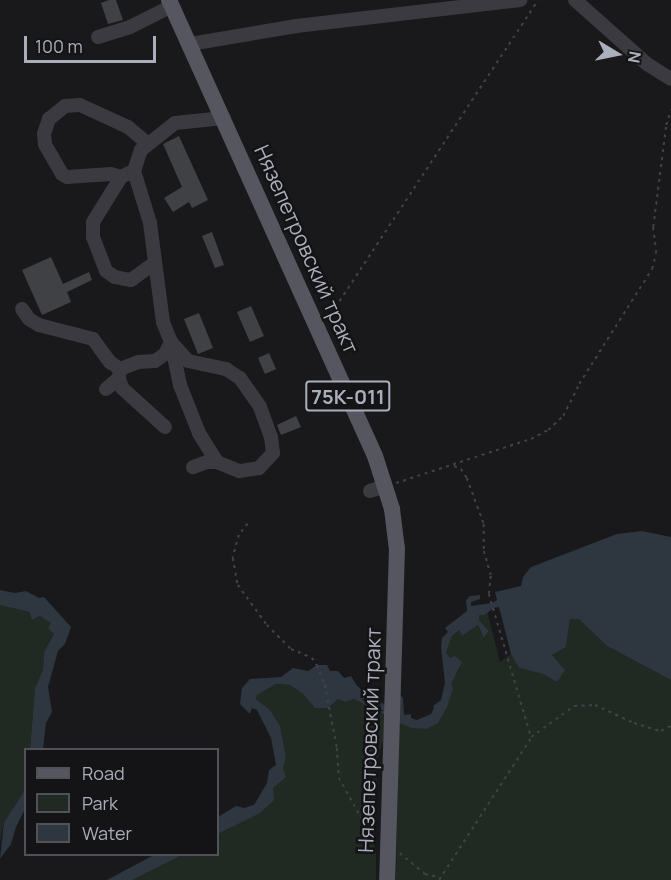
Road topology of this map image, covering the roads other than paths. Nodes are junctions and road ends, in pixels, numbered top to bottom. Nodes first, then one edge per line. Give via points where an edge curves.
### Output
1 (520, 0) edge
2 (575, 0) edge
3 (171, 3) edge
4 (99, 37) dead end
5 (190, 44) junction
6 (671, 79) edge
7 (224, 118) junction
8 (147, 143) junction
9 (128, 174) junction
10 (153, 264) junction
11 (22, 309) dead end
12 (171, 342) junction
13 (119, 374) junction
14 (106, 389) dead end
15 (165, 427) dead end
16 (217, 462) junction
17 (193, 467) dead end
18 (387, 880) edge

1 - 5 lane via 296,26
2 - 6 lane via 646,64
3 - 4 lane via 130,27
3 - 5 main road, Нязепетровский тракт / 75К-011
5 - 7 main road, Нязепетровский тракт / 75К-011
7 - 8 lane via 174,123
7 - 18 main road, Нязепетровский тракт / 75К-011 via 375,456 377,489 392,509 397,548
8 - 9 lane
8 - 9 lane via 128,127 80,105 65,106 49,119 45,144 62,174
9 - 10 lane via 150,224
9 - 10 lane via 93,222 93,237 106,271 115,278 131,280
10 - 12 lane via 163,322
11 - 13 lane via 39,325 93,339
12 - 13 lane via 165,354 154,361 138,362
12 - 16 lane via 180,385 199,433
12 - 16 lane via 188,361 226,369 240,378 260,407 272,437 273,453 259,468 239,471
13 - 14 lane
13 - 15 lane via 129,396
16 - 17 lane

